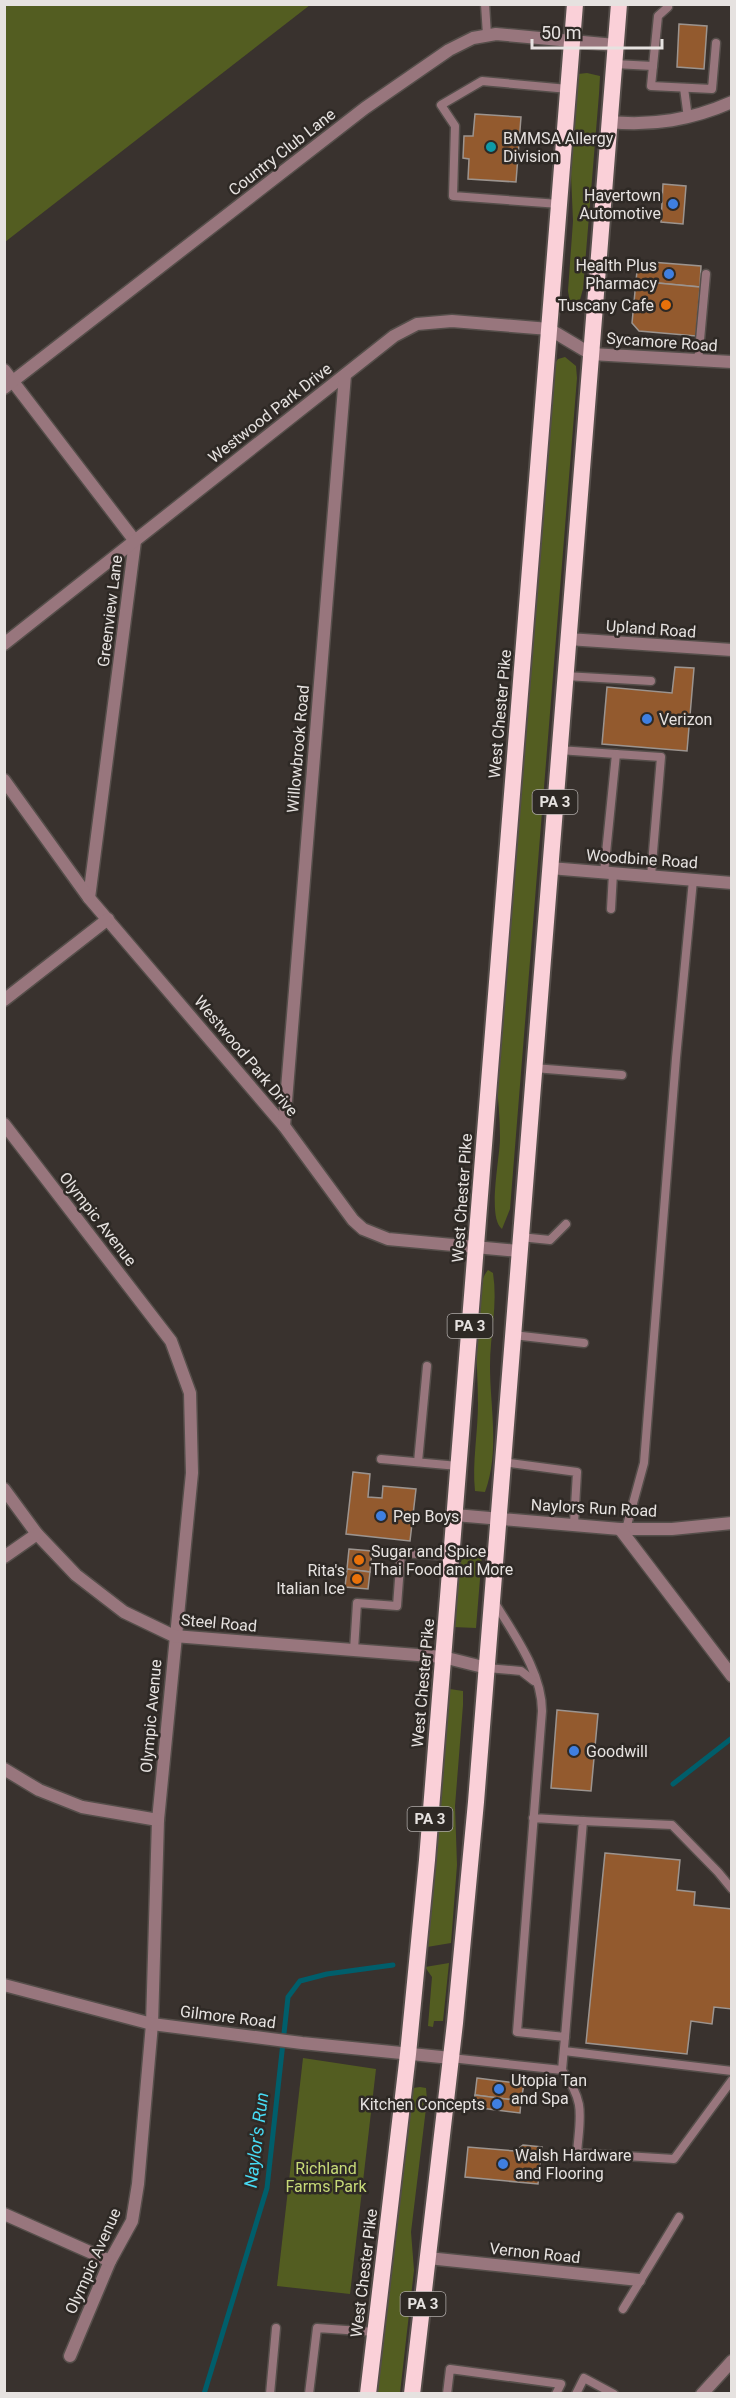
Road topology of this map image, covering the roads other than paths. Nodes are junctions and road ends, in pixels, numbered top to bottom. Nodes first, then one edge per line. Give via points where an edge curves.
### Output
1 (485, 4) edge
2 (575, 4) edge
3 (618, 4) edge
4 (668, 7) dead end
5 (487, 35) junction
6 (572, 41) junction
7 (716, 43) dead end
8 (615, 45) junction
9 (614, 64) junction
10 (653, 66) junction
11 (684, 88) junction
12 (568, 89) junction
13 (732, 102) edge
14 (688, 118) junction
15 (609, 122) junction
16 (559, 204) junction
17 (705, 274) dead end
18 (549, 329) junction
19 (591, 354) junction
20 (698, 362) junction
21 (732, 362) edge
22 (4, 370) edge
23 (345, 375) junction
24 (9, 384) edge
25 (135, 541) junction
26 (568, 639) junction
27 (4, 644) edge
28 (732, 650) edge
29 (565, 676) junction
30 (651, 681) dead end
31 (559, 750) junction
32 (616, 754) junction
33 (4, 780) edge
34 (550, 868) junction
35 (608, 873) junction
36 (651, 876) junction
37 (693, 879) junction
38 (732, 883) edge
39 (89, 898) junction
40 (611, 909) dead end
41 (108, 919) junction
42 (4, 1000) edge
43 (534, 1068) junction
44 (621, 1075) dead end
45 (4, 1124) edge
46 (284, 1126) junction
47 (566, 1224) dead end
48 (520, 1244) junction
49 (476, 1247) junction
50 (513, 1335) junction
51 (584, 1343) dead end
52 (427, 1366) dead end
53 (381, 1459) dead end
54 (418, 1462) junction
55 (502, 1462) junction
56 (458, 1466) junction
57 (4, 1489) edge
58 (455, 1515) junction
59 (498, 1518) junction
60 (732, 1523) edge
61 (574, 1524) junction
62 (623, 1529) junction
63 (37, 1534) junction
64 (451, 1556) junction
65 (4, 1557) edge
66 (492, 1597) junction
67 (174, 1636) junction
68 (354, 1650) junction
69 (443, 1657) junction
70 (487, 1668) junction
71 (732, 1676) edge
72 (535, 1682) junction
73 (4, 1769) edge
74 (533, 1818) junction
75 (158, 1820) junction
76 (583, 1821) junction
77 (732, 1889) edge
78 (4, 1985) edge
79 (152, 2024) junction
80 (565, 2037) junction
81 (564, 2051) junction
82 (408, 2054) junction
83 (451, 2058) junction
84 (562, 2070) junction
85 (732, 2071) edge
86 (732, 2080) edge
87 (4, 2214) edge
88 (679, 2217) dead end
89 (428, 2258) junction
90 (110, 2261) junction
91 (639, 2280) junction
92 (623, 2309) dead end
93 (276, 2328) dead end
94 (375, 2332) junction
95 (70, 2356) dead end
96 (730, 2367) edge
97 (270, 2394) edge
98 (309, 2394) edge
99 (368, 2394) edge
100 (412, 2394) edge
101 (447, 2394) edge
102 (556, 2394) edge
103 (576, 2394) edge
104 (614, 2394) edge
105 (702, 2394) edge

1 - 5 lane
2 - 6 highway, West Chester Pike / PA 3
3 - 8 highway, PA 3
4 - 10 lane via 658,16
5 - 6 street, Country Club Lane
5 - 24 street, Country Club Lane via 449,50 365,108
6 - 8 street, Country Club Lane
6 - 12 highway, West Chester Pike / PA 3
7 - 11 lane via 712,89
8 - 9 highway, PA 3
9 - 10 lane
9 - 15 highway, PA 3
10 - 11 lane via 651,86
11 - 14 lane
12 - 16 highway, West Chester Pike / PA 3
12 - 16 lane via 482,81 441,105 455,126 453,196
13 - 14 street
14 - 15 street via 641,125
15 - 19 highway, PA 3
16 - 18 highway, West Chester Pike / PA 3
17 - 20 lane
18 - 19 street, Westwood Park Drive
18 - 23 street, Westwood Park Drive via 429,321 394,336
18 - 49 highway, West Chester Pike / PA 3
19 - 20 street, Sycamore Road
19 - 26 highway, PA 3
20 - 21 street, Sycamore Road
22 - 24 street, Greenview Lane
23 - 25 street, Westwood Park Drive
23 - 46 street, Willowbrook Road
24 - 25 street, Greenview Lane
25 - 27 street, Westwood Park Drive
25 - 39 street, Greenview Lane
26 - 28 street, Upland Road
26 - 29 highway, PA 3
29 - 30 lane
29 - 31 highway, PA 3
31 - 32 lane
31 - 34 highway, PA 3
32 - 35 lane
32 - 36 lane via 660,757
33 - 39 street, Westwood Park Drive
34 - 35 street, Woodbine Road
34 - 43 highway, PA 3
35 - 36 street, Woodbine Road
35 - 40 lane
36 - 37 street, Woodbine Road
37 - 38 street, Woodbine Road
37 - 62 lane via 645,1463
39 - 41 street, Westwood Park Drive
41 - 42 street
41 - 46 street, Westwood Park Drive
43 - 44 lane
43 - 48 highway, PA 3
45 - 67 street, Olympic Avenue via 171,1341 190,1392 192,1473
46 - 49 street, Westwood Park Drive via 363,1229 388,1239
47 - 48 lane via 550,1240
48 - 49 street, Westwood Park Drive
48 - 50 highway, PA 3
49 - 56 highway, West Chester Pike / PA 3
50 - 51 lane
50 - 55 highway, PA 3
52 - 54 lane
53 - 54 lane
54 - 56 lane
55 - 59 highway, PA 3
55 - 61 lane via 577,1472
56 - 58 highway, West Chester Pike / PA 3
57 - 63 street, Steel Road
58 - 59 street, Naylors Run Road
58 - 64 highway, West Chester Pike / PA 3
59 - 61 street, Naylors Run Road
59 - 66 highway, PA 3
60 - 62 street, Naylors Run Road
61 - 62 street, Naylors Run Road
62 - 71 street
63 - 65 street
63 - 67 street, Steel Road via 76,1575 124,1612
64 - 68 lane via 401,1553 397,1605 357,1603
64 - 69 highway, West Chester Pike / PA 3
66 - 70 highway, PA 3
66 - 72 lane via 527,1656
67 - 68 street, Steel Road
67 - 75 street, Olympic Avenue
68 - 69 street, Steel Road
69 - 70 street, Steel Road
69 - 82 highway, West Chester Pike / PA 3
70 - 72 lane via 520,1671
70 - 83 highway, PA 3
72 - 74 lane via 542,1711
73 - 75 street via 39,1790 82,1808
74 - 76 lane
74 - 80 lane via 517,2032
75 - 79 street, Olympic Avenue
76 - 77 lane via 672,1825
76 - 80 lane
78 - 79 street, Gilmore Road
79 - 82 street, Gilmore Road
79 - 90 street, Olympic Avenue via 132,2221
80 - 81 lane
81 - 84 lane
81 - 85 lane
82 - 83 street, Gilmore Road
82 - 94 highway, West Chester Pike / PA 3
83 - 84 lane
83 - 89 highway, PA 3
84 - 86 lane via 576,2089 580,2107 577,2152 674,2159
87 - 90 street
88 - 91 lane
89 - 91 street, Vernon Road
89 - 100 highway, PA 3
90 - 95 street, Olympic Avenue
91 - 92 lane
93 - 97 lane
94 - 98 lane via 317,2328
94 - 99 highway, West Chester Pike / PA 3
96 - 105 street
101 - 102 lane via 450,2369 561,2384
103 - 104 lane via 584,2378

